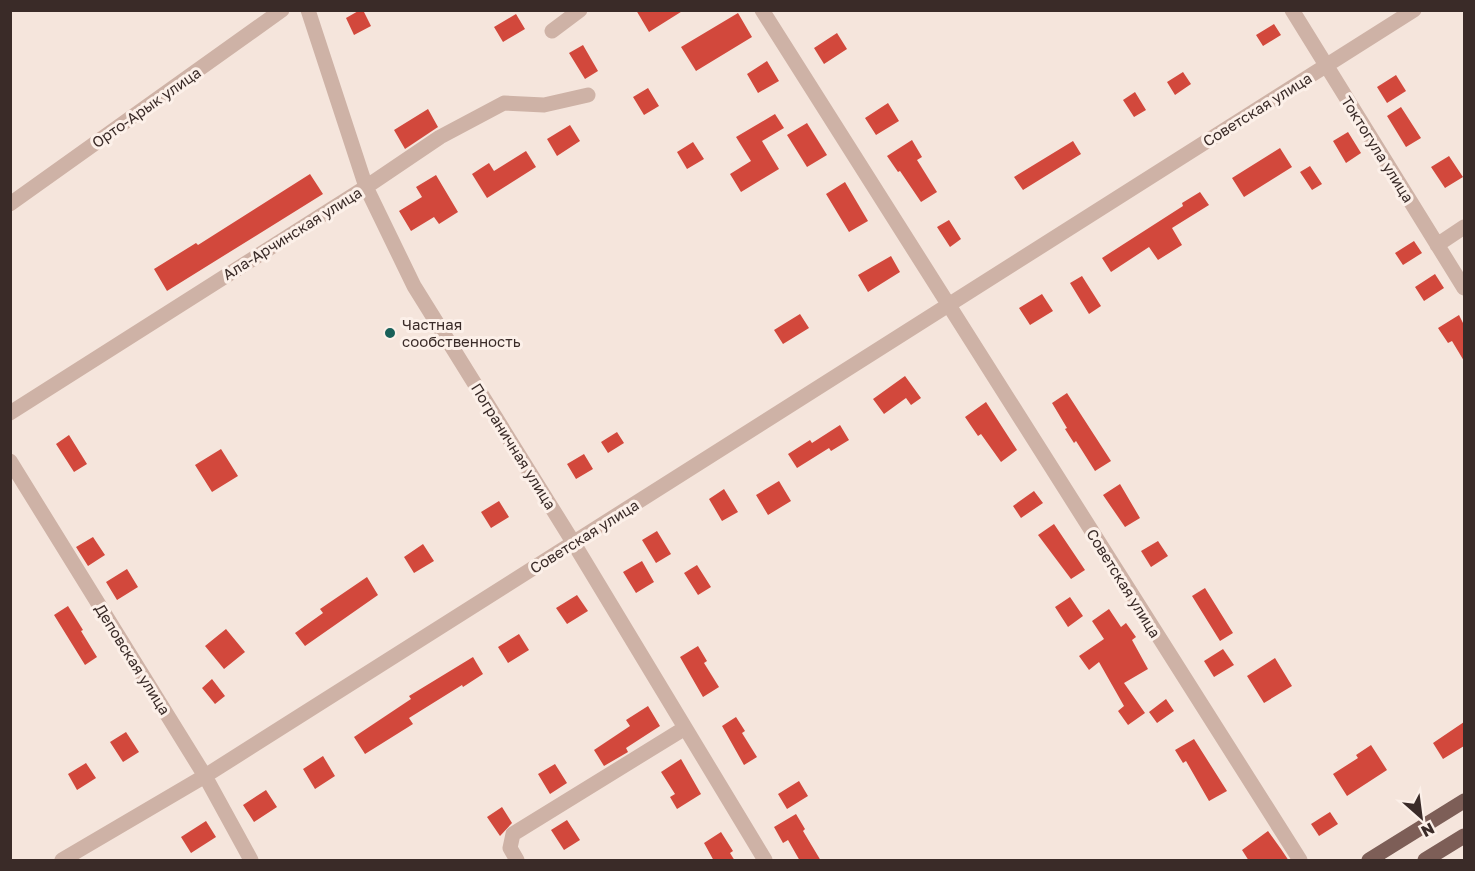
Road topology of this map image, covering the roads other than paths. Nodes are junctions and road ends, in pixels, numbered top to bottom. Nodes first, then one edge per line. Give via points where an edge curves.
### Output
1 (282, 10) edge
2 (308, 10) edge
3 (579, 10) edge
4 (762, 10) edge
5 (1292, 10) edge
6 (1414, 10) edge
7 (552, 31) dead end
8 (1326, 65) junction
9 (588, 95) dead end
10 (366, 187) junction
11 (10, 204) edge
12 (1464, 227) edge
13 (1437, 245) junction
14 (1464, 288) edge
15 (948, 305) junction
16 (10, 413) edge
17 (10, 461) edge
18 (573, 542) junction
19 (685, 728) junction
20 (205, 776) junction
21 (1464, 801) edge
22 (1464, 836) edge
23 (62, 861) edge
24 (251, 861) edge
25 (517, 861) edge
26 (765, 861) edge
27 (1300, 861) edge
28 (1369, 861) edge
29 (1425, 861) edge

1 - 11 street, Орто-Арык улица
2 - 10 street, Пограничная улица
3 - 7 street
4 - 15 street, Советская улица
5 - 8 street, Токтогула улица
6 - 8 street, Советская улица
8 - 13 street, Токтогула улица
8 - 15 street, Советская улица
9 - 10 street, Ала-Арчинская улица via 544,105 504,103 440,137
10 - 16 street, Ала-Арчинская улица
10 - 18 street, Пограничная улица via 414,286
12 - 13 street
13 - 14 street, Токтогула улица
15 - 18 street, Советская улица
15 - 27 street, Советская улица
17 - 20 street, Деповская улица
18 - 19 street, Пограничная улица
18 - 20 street, Советская улица
19 - 25 street via 513,834 510,848
19 - 26 street, Пограничная улица
20 - 23 street
20 - 24 street, Деповская улица
21 - 28 main road
22 - 29 main road

